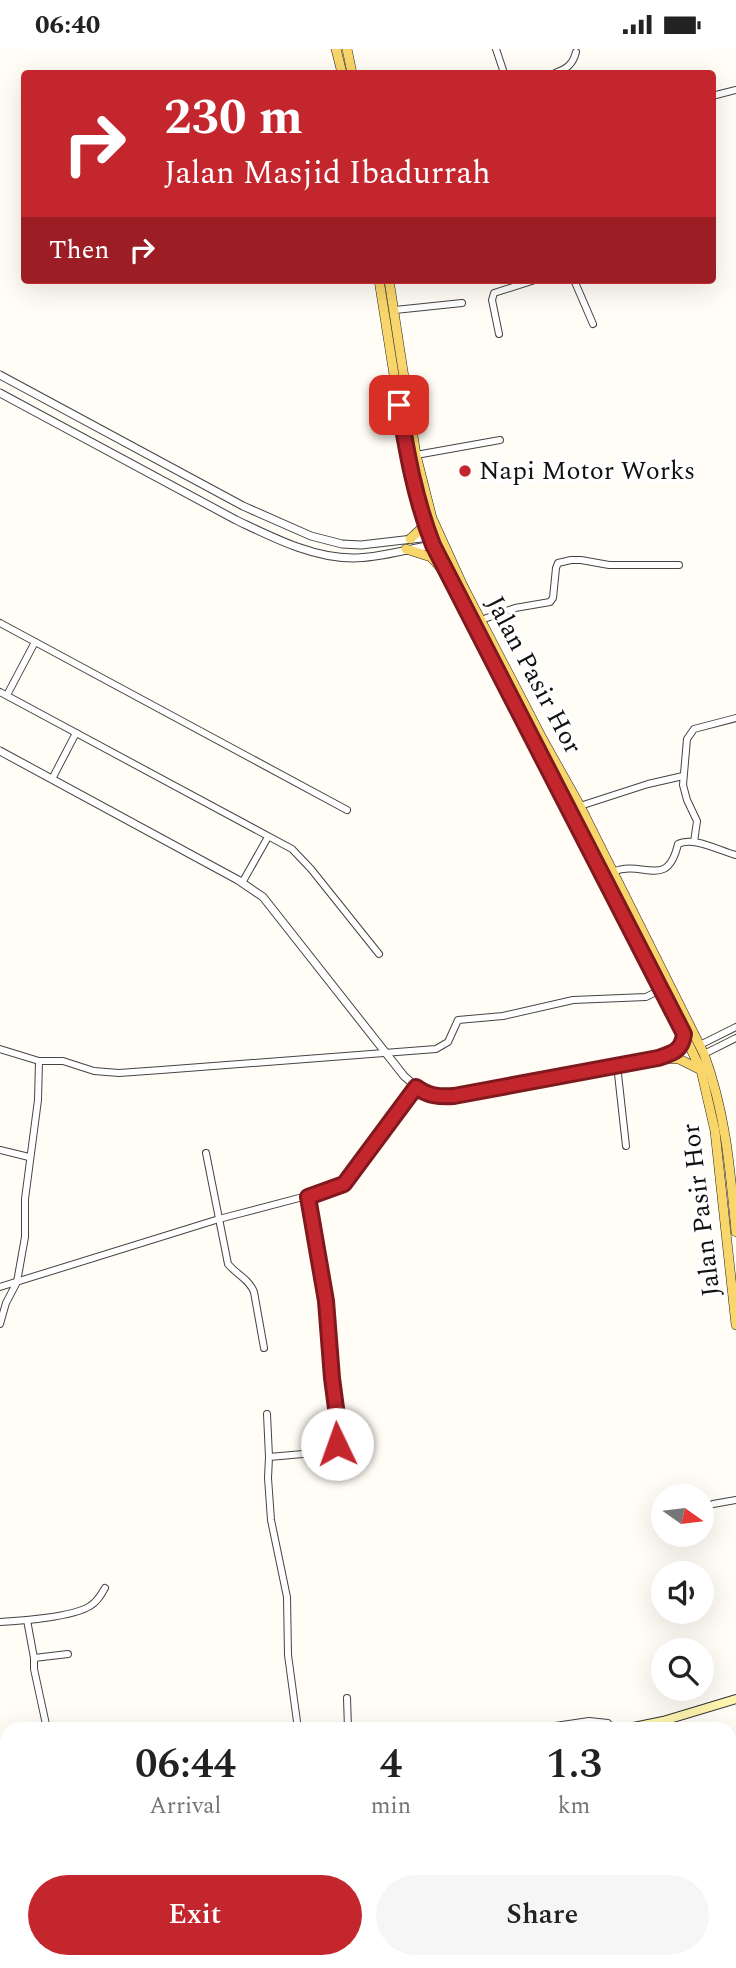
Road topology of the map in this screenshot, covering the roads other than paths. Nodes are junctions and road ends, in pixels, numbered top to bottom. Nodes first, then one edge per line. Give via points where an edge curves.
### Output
1 (336, 49) edge
2 (347, 49) edge
3 (496, 49) edge
4 (576, 52) dead end
5 (340, 70) edge
6 (351, 70) edge
7 (503, 70) edge
8 (561, 70) edge
9 (736, 90) edge
10 (716, 95) edge
11 (380, 284) edge
12 (390, 284) edge
13 (523, 284) edge
14 (577, 284) edge
15 (462, 303) dead end
16 (395, 310) junction
17 (593, 324) dead end
18 (499, 334) dead end
19 (0, 375) edge
20 (0, 393) edge
21 (500, 440) dead end
22 (143, 452) junction
23 (416, 455) junction
24 (135, 465) junction
25 (424, 522) junction
26 (410, 539) junction
27 (432, 541) junction
28 (406, 549) junction
29 (678, 565) dead end
30 (444, 568) junction
31 (481, 620) junction
32 (0, 622) edge
33 (35, 642) junction
34 (3, 693) edge
35 (736, 718) edge
36 (76, 733) junction
37 (0, 751) edge
38 (683, 776) junction
39 (52, 779) junction
40 (580, 806) junction
41 (347, 810) dead end
42 (268, 837) junction
43 (694, 842) junction
44 (736, 855) edge
45 (613, 872) junction
46 (242, 883) junction
47 (379, 954) dead end
48 (662, 989) junction
49 (736, 1027) edge
50 (684, 1034) junction
51 (736, 1038) edge
52 (0, 1049) edge
53 (702, 1049) junction
54 (384, 1052) junction
55 (658, 1058) junction
56 (39, 1061) junction
57 (617, 1065) junction
58 (701, 1070) junction
59 (416, 1087) junction
60 (626, 1146) dead end
61 (0, 1150) edge
62 (206, 1153) dead end
63 (29, 1157) junction
64 (308, 1197) junction
65 (219, 1219) junction
66 (736, 1232) edge
67 (17, 1282) junction
68 (0, 1287) edge
69 (0, 1324) edge
70 (736, 1325) edge
71 (264, 1348) dead end
72 (267, 1414) dead end
73 (269, 1457) junction
74 (736, 1500) edge
75 (714, 1504) edge
76 (105, 1588) dead end
77 (27, 1620) junction
78 (0, 1622) edge
79 (68, 1654) dead end
80 (34, 1658) junction
81 (347, 1698) dead end
82 (736, 1699) edge
83 (45, 1722) edge
84 (297, 1722) edge
85 (348, 1722) edge
86 (658, 1722) edge

1 - 5 main road
2 - 6 main road
3 - 7 street
4 - 8 street via 569,66
9 - 10 street
11 - 25 main road, Jalan Pasir Hor via 407,457
12 - 16 main road, Jalan Pasir Hor
13 - 18 street via 494,293
14 - 17 street
15 - 16 street
16 - 23 main road, Jalan Pasir Hor
19 - 22 street
20 - 24 street
21 - 23 street
22 - 24 street
22 - 26 street via 243,506 311,536 361,545
23 - 31 main road, Jalan Pasir Hor via 432,518
24 - 28 street via 236,520 305,549 355,558
25 - 26 main road
25 - 27 main road, Jalan Pasir Hor
26 - 27 street
27 - 28 street
27 - 30 main road, Jalan Pasir Hor
28 - 30 main road via 430,557
29 - 31 street via 565,560 555,568 550,602
30 - 48 main road, Jalan Pasir Hor
31 - 40 main road, Jalan Pasir Hor
32 - 33 street
33 - 34 street
33 - 41 street
34 - 36 street
35 - 38 street via 688,734
36 - 39 street
36 - 42 street
37 - 39 street
38 - 40 street
38 - 43 street via 697,821
39 - 46 street
40 - 45 main road, Jalan Pasir Hor
42 - 46 street
42 - 47 street via 292,849 311,869
43 - 44 street
43 - 45 street via 678,844 672,864 666,868
45 - 53 main road, Jalan Pasir Hor
46 - 54 street via 262,897
48 - 50 main road, Jalan Pasir Hor
48 - 54 street via 646,997 573,1000 458,1020 448,1042 436,1049
49 - 53 street
50 - 55 main road via 679,1049
50 - 58 main road, Jalan Pasir Hor
51 - 53 street
52 - 56 street
53 - 66 main road, Jalan Pasir Hor via 725,1129
54 - 56 street via 119,1073 63,1061
54 - 59 street
55 - 57 street
55 - 58 main road via 679,1059
56 - 63 street
57 - 59 street via 444,1097
57 - 60 street
58 - 70 main road, Jalan Pasir Hor via 715,1131
59 - 64 street via 344,1184
61 - 63 street
62 - 65 street
63 - 67 street via 25,1237
64 - 65 street
64 - 73 street via 326,1301 339,1438 333,1450 326,1452
65 - 67 street
65 - 71 street via 228,1264 254,1292
67 - 68 street
67 - 69 street
72 - 73 street
73 - 84 street via 271,1520 287,1597 288,1655
74 - 75 street
76 - 77 street via 83,1609
77 - 78 street
77 - 80 street
79 - 80 street
80 - 83 street
81 - 85 street
82 - 86 main road

